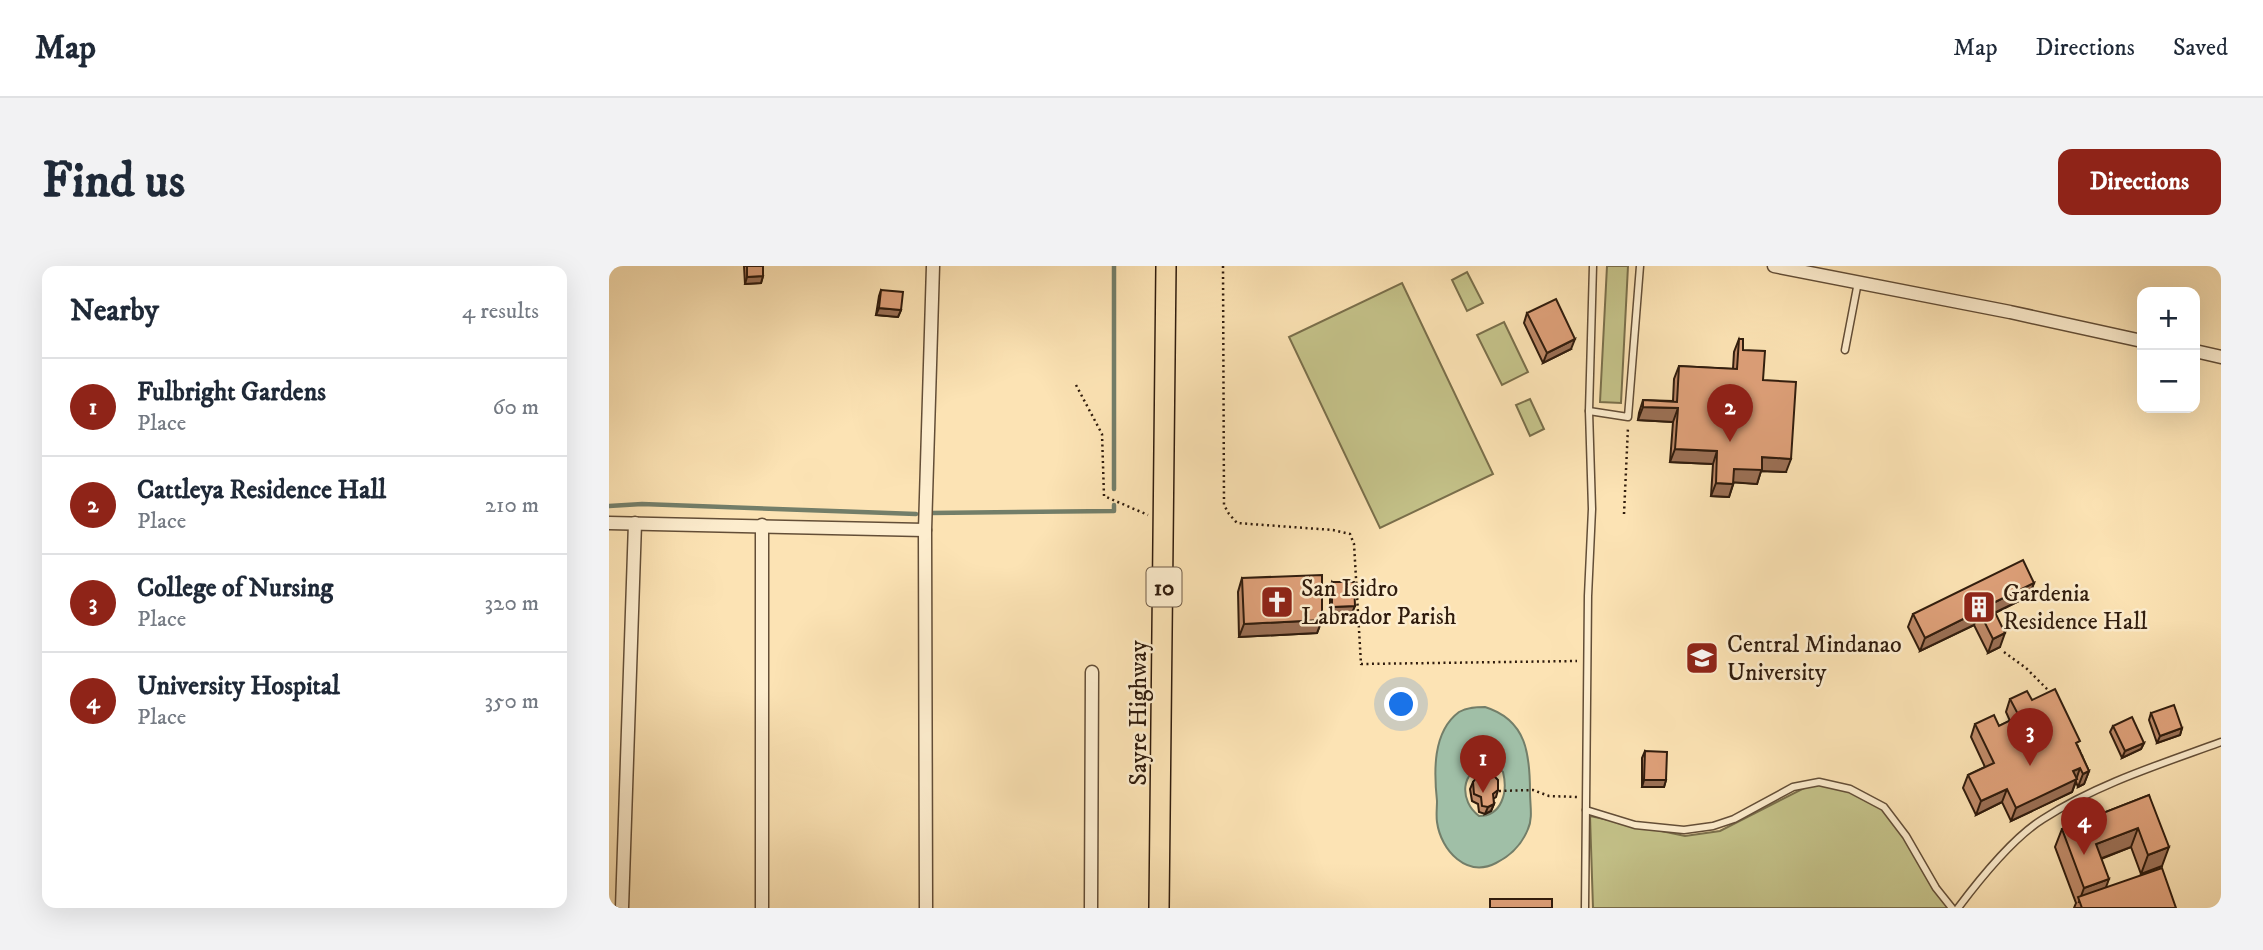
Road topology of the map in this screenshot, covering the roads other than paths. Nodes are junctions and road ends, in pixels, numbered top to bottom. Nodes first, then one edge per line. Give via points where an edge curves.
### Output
1 (933, 266) edge
2 (1166, 266) edge
3 (1593, 266) edge
4 (1640, 266) edge
5 (1774, 266) edge
6 (1858, 282) junction
7 (2137, 340) edge
8 (1845, 350) dead end
9 (2200, 352) edge
10 (2221, 356) edge
11 (1589, 411) junction
12 (609, 523) edge
13 (635, 523) junction
14 (762, 525) junction
15 (925, 530) junction
16 (1092, 672) dead end
17 (2221, 742) edge
18 (1586, 810) junction
19 (622, 908) edge
20 (762, 908) edge
21 (926, 908) edge
22 (1091, 908) edge
23 (1159, 908) edge
24 (1585, 908) edge
25 (1952, 908) edge
26 (1958, 908) edge

1 - 15 street
2 - 23 highway, Sayre Highway / 10
3 - 11 lane
4 - 11 lane via 1628,417
5 - 6 street
6 - 7 street
6 - 8 lane
9 - 10 street
11 - 18 lane via 1592,509
12 - 13 street
13 - 14 street
13 - 19 street
14 - 15 street
14 - 20 street
15 - 21 street
16 - 22 street
17 - 26 lane via 2117,781 2042,820 2016,842
18 - 24 lane
18 - 25 lane via 1635,825 1684,830 1734,819 1793,787 1819,782 1850,789 1884,807

